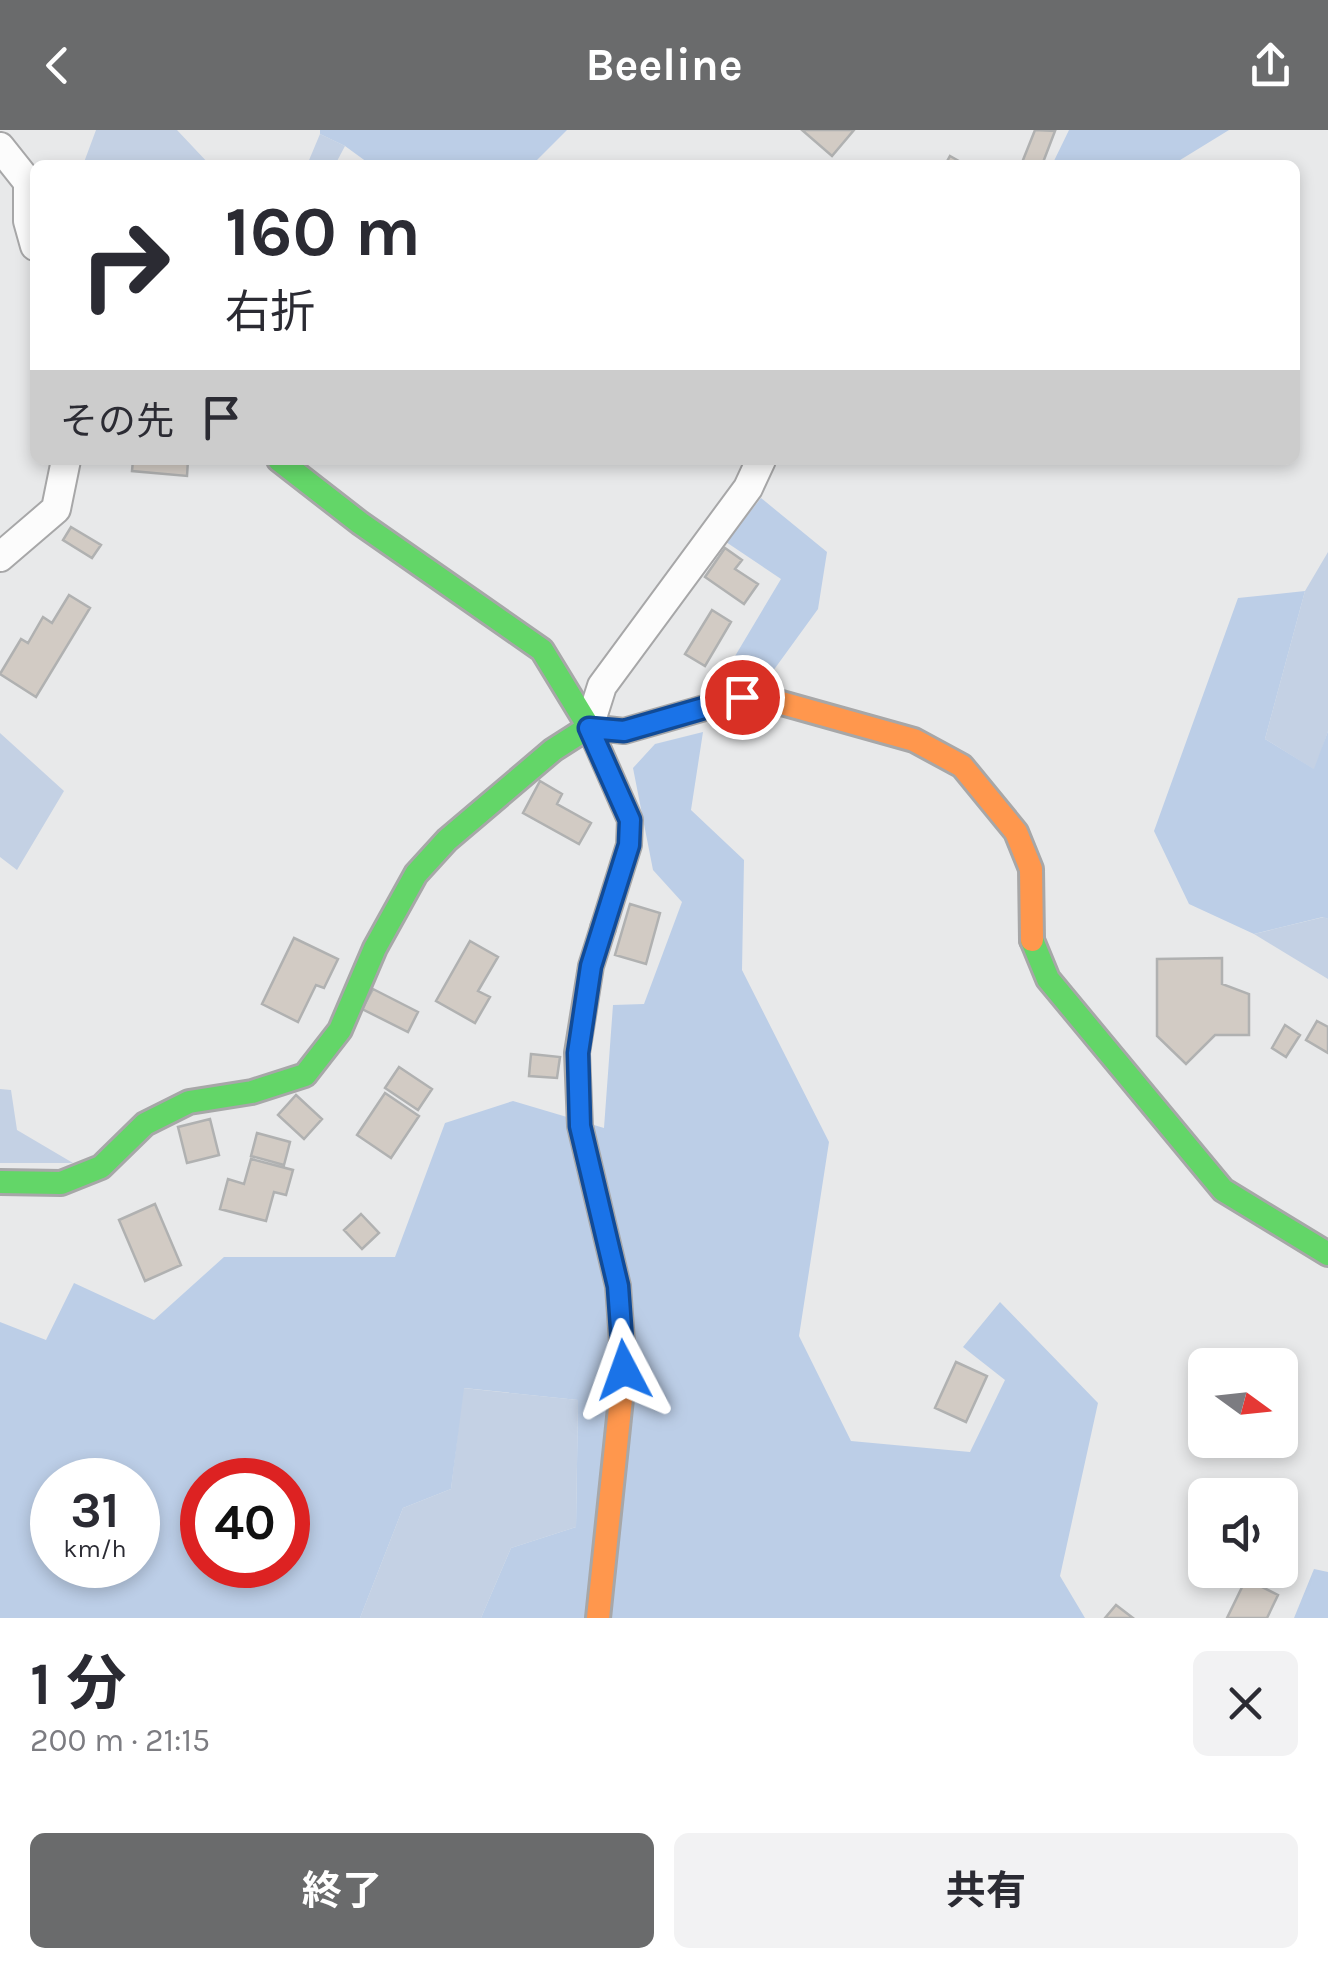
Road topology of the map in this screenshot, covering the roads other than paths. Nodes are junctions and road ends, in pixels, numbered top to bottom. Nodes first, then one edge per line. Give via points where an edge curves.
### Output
1 (0, 147) edge
2 (30, 184) edge
3 (65, 465) edge
4 (285, 465) edge
5 (758, 465) edge
6 (0, 557) edge
7 (589, 728) junction
8 (0, 1182) edge
9 (1328, 1254) edge
10 (598, 1618) edge

1 - 2 street
3 - 6 street via 56,510
4 - 7 street via 542,650
5 - 7 street via 748,488 602,686
7 - 8 street via 447,840 416,874 340,1030 305,1075 189,1102 144,1124 101,1167 61,1183
7 - 9 street via 624,731 742,697 784,702 914,740 962,766 1016,832 1031,868 1030,936 1048,979 1223,1190
7 - 10 street via 630,820 629,845 591,966 578,1053 580,1126 618,1286 624,1370

